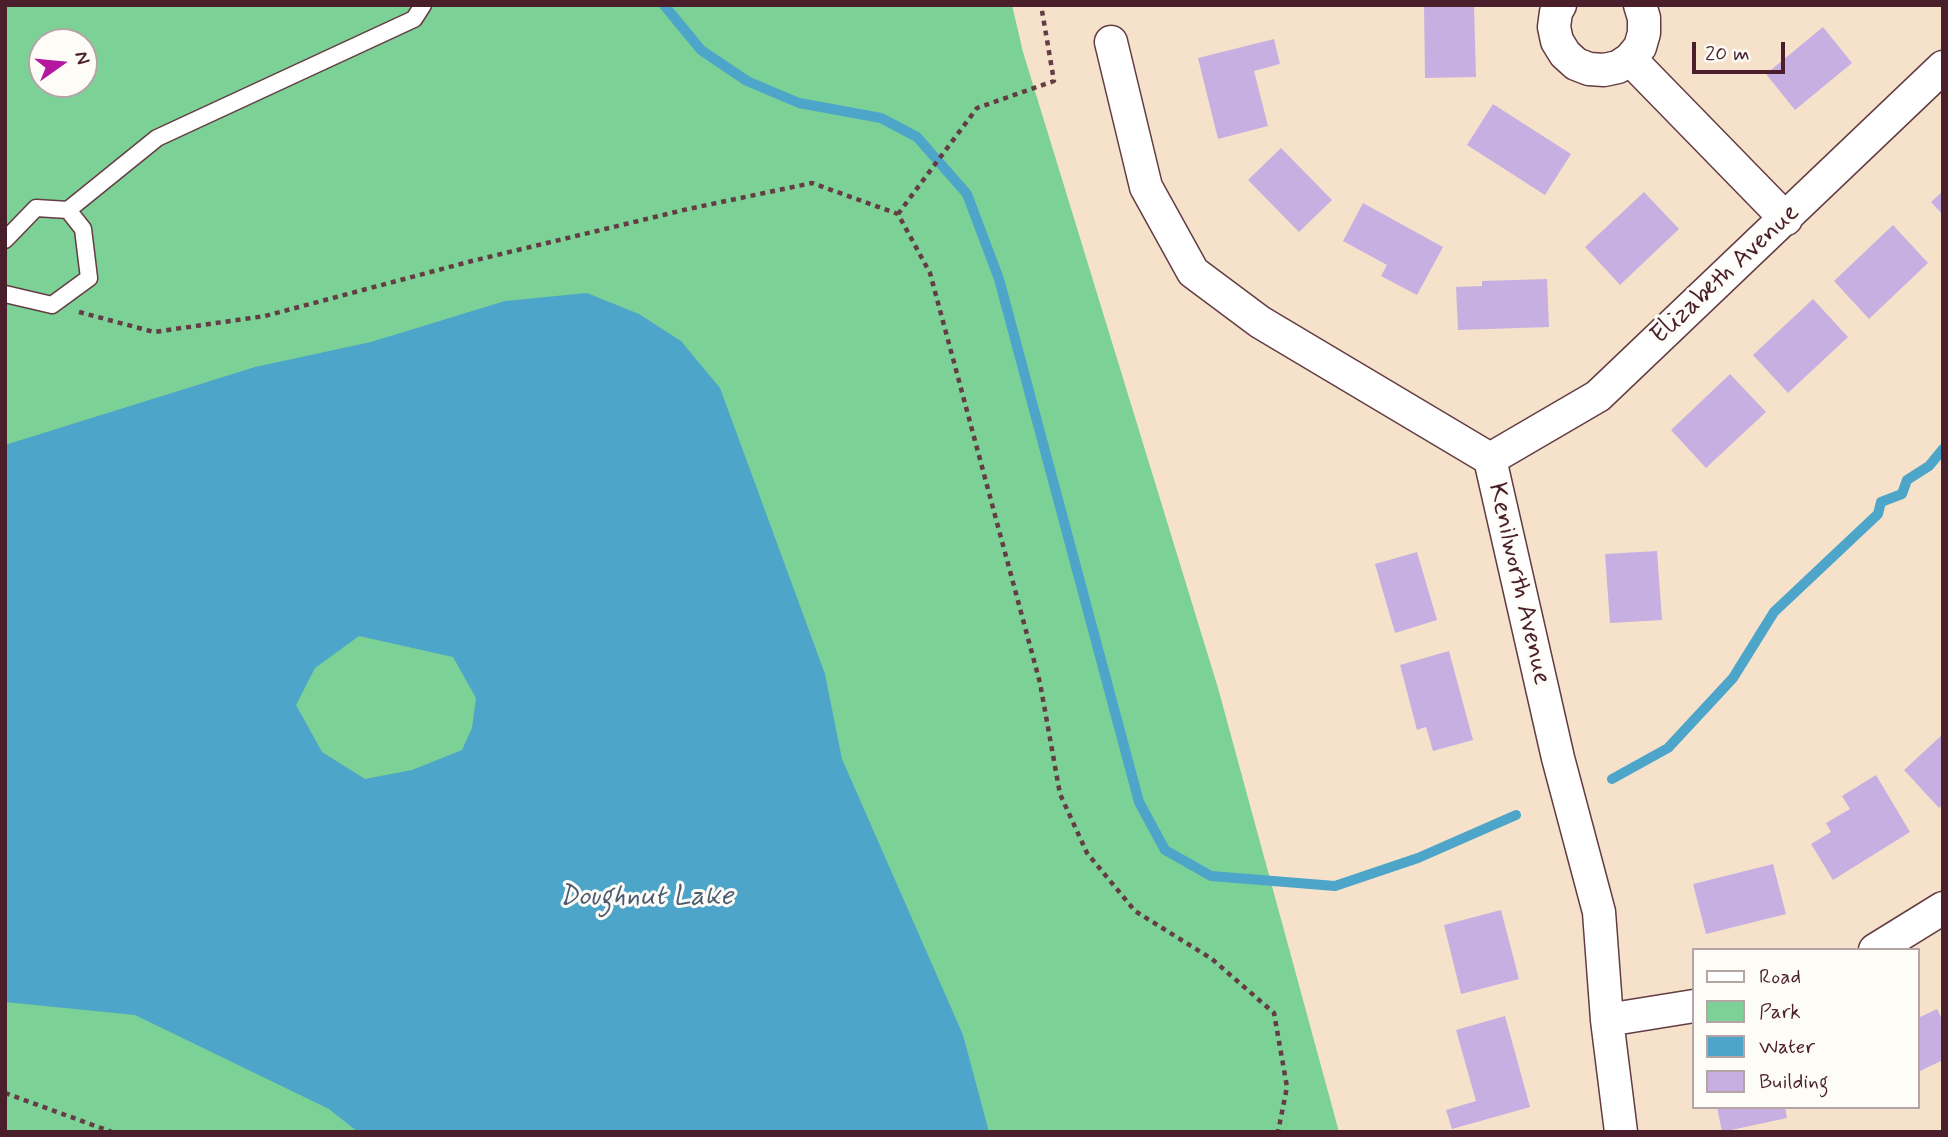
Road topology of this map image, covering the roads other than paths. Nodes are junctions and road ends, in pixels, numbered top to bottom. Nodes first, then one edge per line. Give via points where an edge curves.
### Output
1 (423, 5) edge
2 (1560, 5) edge
3 (1640, 5) edge
4 (1111, 42) dead end
5 (1630, 59) junction
6 (1943, 67) edge
7 (68, 210) junction
8 (1786, 219) junction
9 (8, 232) edge
10 (6, 293) edge
11 (1490, 459) junction
12 (1943, 908) edge
13 (1878, 948) edge
14 (1692, 1006) edge
15 (1607, 1020) junction
16 (1620, 1132) edge

1 - 7 lane via 414,19 157,138
2 - 5 street via 1554,27 1557,41 1576,64 1604,70
3 - 5 street via 1644,33
4 - 11 street, Kenilworth Avenue via 1146,187 1193,272 1260,322
5 - 8 street
6 - 8 street, Elizabeth Avenue
7 - 9 lane via 36,208
7 - 10 lane via 83,229 89,278 52,305
8 - 11 street, Elizabeth Avenue via 1598,396
11 - 15 street, Kenilworth Avenue via 1558,758 1599,912
12 - 13 street
14 - 15 street
15 - 16 street, Kenilworth Avenue

